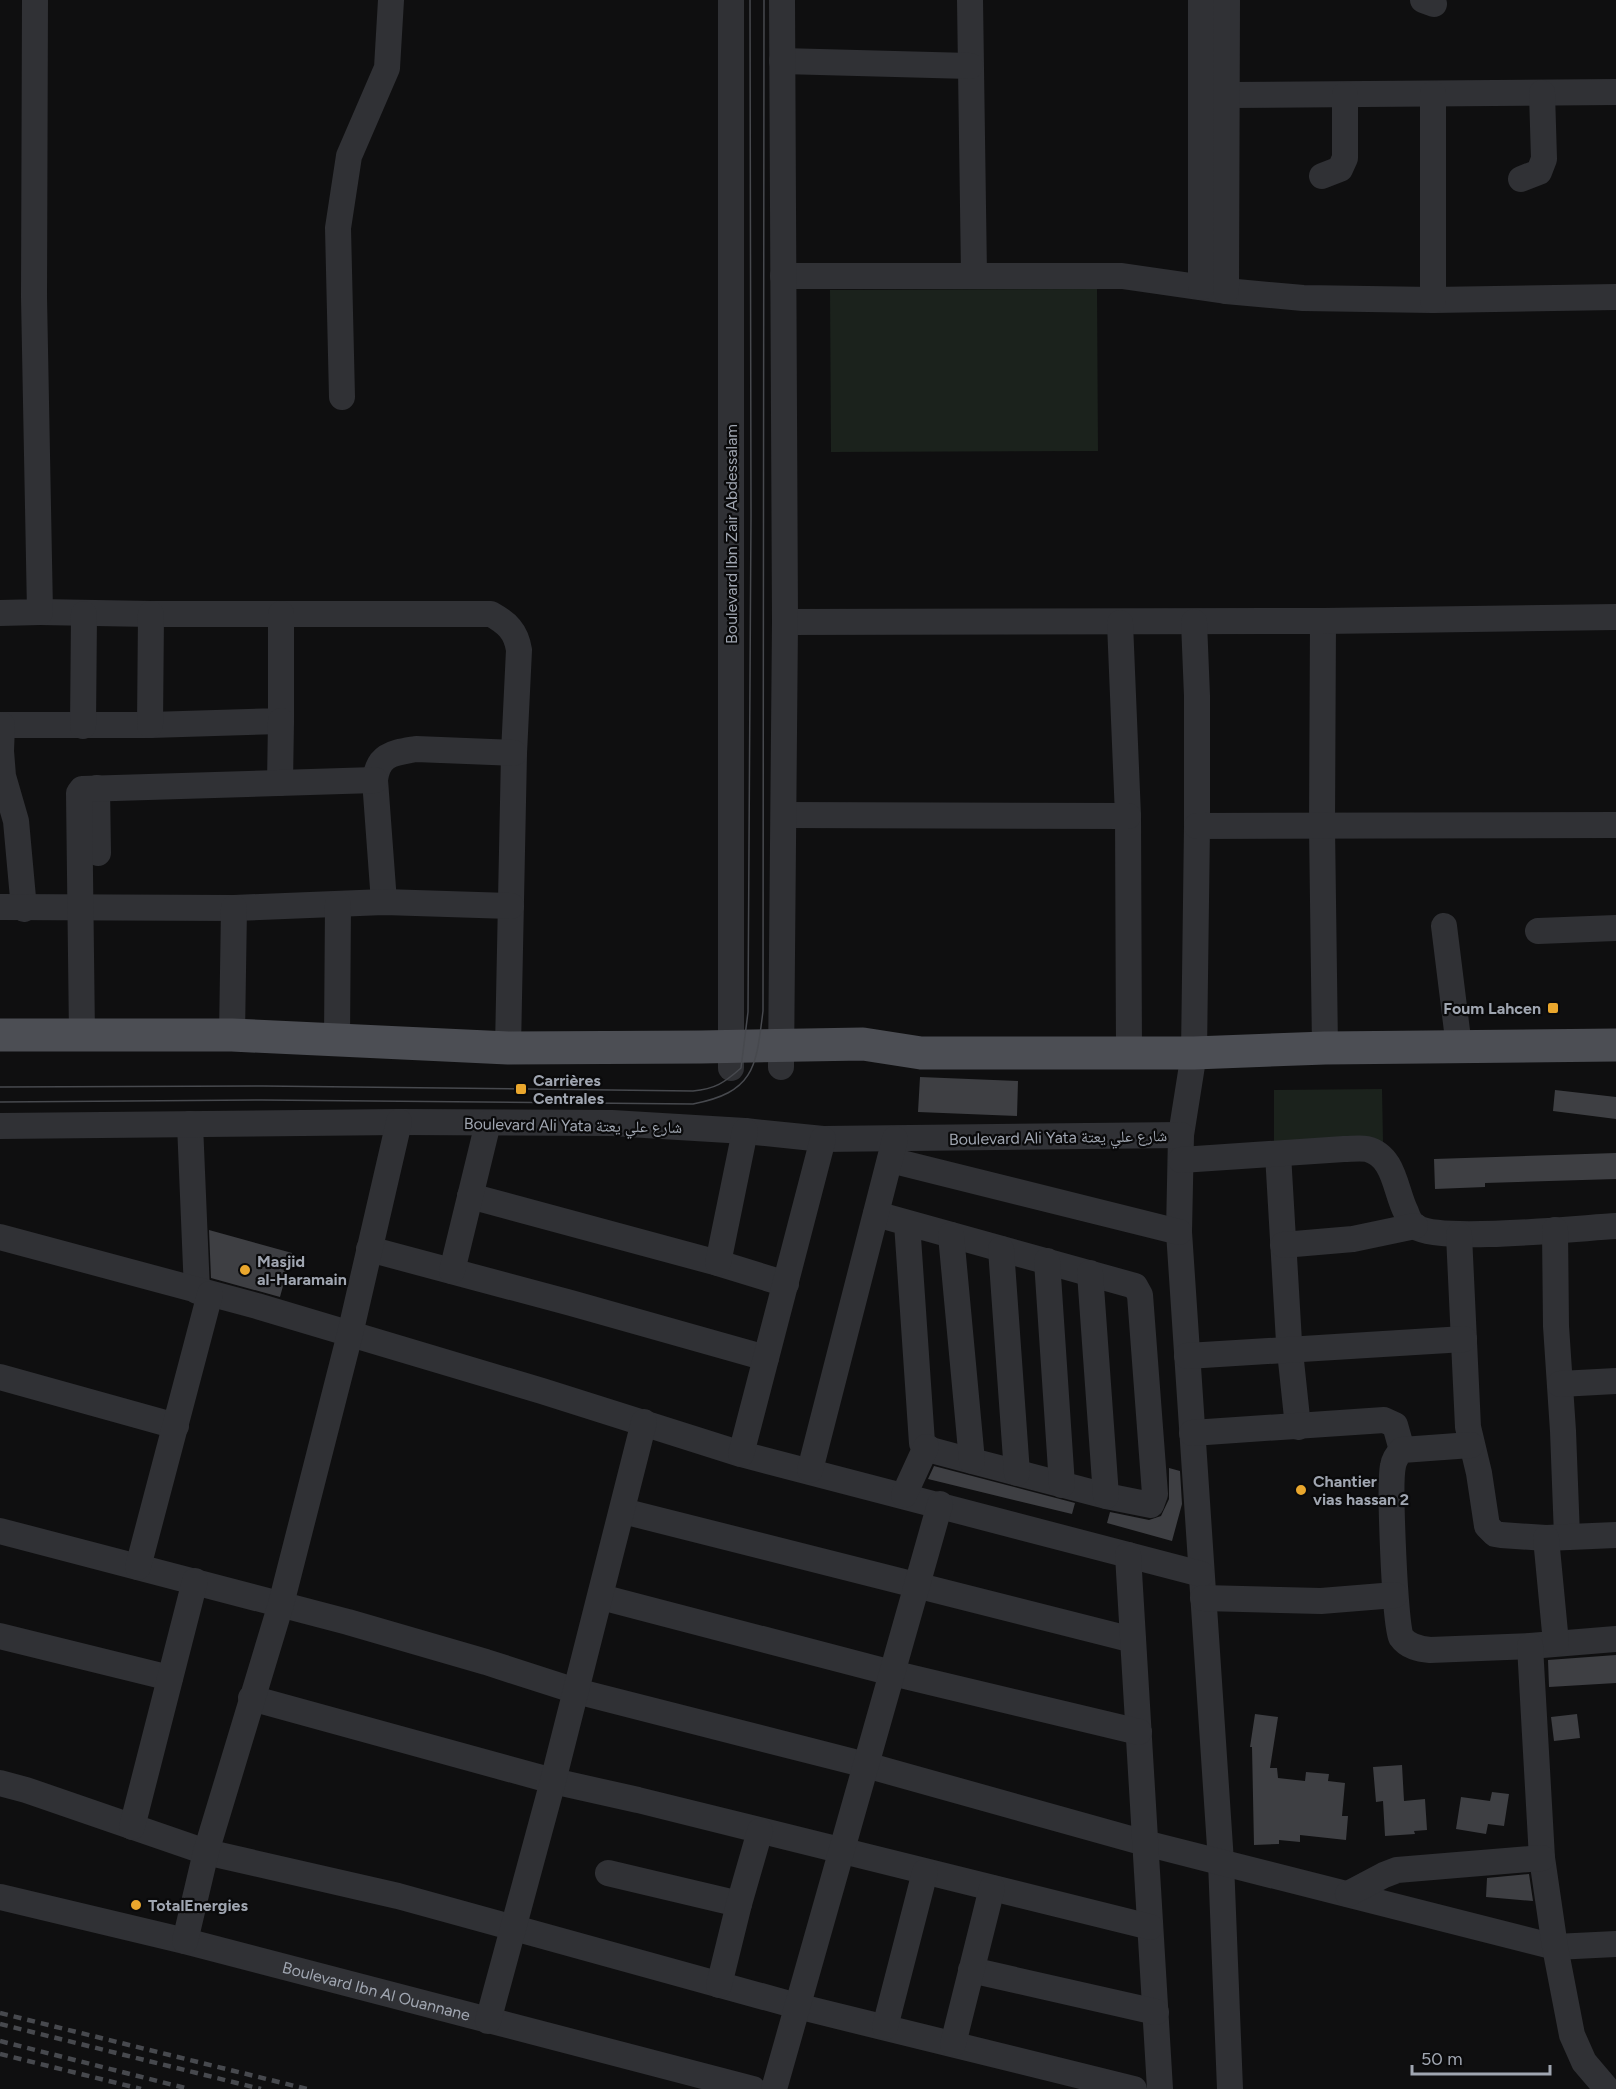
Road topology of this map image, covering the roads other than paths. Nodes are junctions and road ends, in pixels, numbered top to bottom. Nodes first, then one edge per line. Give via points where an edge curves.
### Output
1 (35, 0) edge
2 (391, 0) edge
3 (731, 0) edge
4 (782, 0) edge
5 (970, 0) edge
6 (1201, 0) edge
7 (1227, 0) edge
8 (782, 61) junction
9 (970, 66) junction
10 (1616, 92) edge
11 (1542, 93) junction
12 (1433, 94) junction
13 (1228, 95) junction
14 (1345, 95) junction
15 (1322, 176) dead end
16 (1521, 179) dead end
17 (974, 275) junction
18 (783, 276) junction
19 (1201, 286) junction
20 (1226, 291) junction
21 (1616, 297) edge
22 (1433, 300) junction
23 (342, 397) dead end
24 (40, 612) junction
25 (0, 613) edge
26 (84, 614) junction
27 (151, 614) junction
28 (281, 614) junction
29 (1616, 616) edge
30 (1323, 621) junction
31 (785, 622) junction
32 (1194, 622) junction
33 (1120, 623) junction
34 (281, 721) junction
35 (1, 725) edge
36 (150, 725) junction
37 (83, 726) junction
38 (514, 753) junction
39 (375, 780) junction
40 (280, 783) junction
41 (7, 809) edge
42 (784, 815) junction
43 (1128, 816) junction
44 (1616, 825) edge
45 (1197, 826) junction
46 (1322, 827) junction
47 (384, 902) junction
48 (338, 904) junction
49 (511, 906) junction
50 (12, 908) edge
51 (90, 908) junction
52 (234, 908) junction
53 (1444, 926) dead end
54 (1616, 928) edge
55 (1538, 931) dead end
56 (91, 1034) junction
57 (0, 1035) edge
58 (232, 1035) junction
59 (337, 1040) junction
60 (1616, 1045) edge
61 (1459, 1047) junction
62 (508, 1048) junction
63 (1325, 1048) junction
64 (1129, 1053) junction
65 (1194, 1053) junction
66 (781, 1056) junction
67 (731, 1057) junction
68 (0, 1058) edge
69 (399, 1122) junction
70 (488, 1123) junction
71 (190, 1124) junction
72 (0, 1126) edge
73 (745, 1131) junction
74 (1181, 1135) junction
75 (823, 1139) junction
76 (892, 1150) junction
77 (1278, 1154) junction
78 (1181, 1160) junction
79 (470, 1196) junction
80 (876, 1214) junction
81 (907, 1223) junction
82 (1414, 1226) junction
83 (1616, 1226) edge
84 (1555, 1230) junction
85 (1179, 1232) junction
86 (951, 1235) junction
87 (1459, 1235) junction
88 (0, 1237) edge
89 (1283, 1245) junction
90 (1001, 1249) junction
91 (369, 1250) junction
92 (1047, 1261) junction
93 (718, 1263) junction
94 (452, 1271) junction
95 (1090, 1273) junction
96 (786, 1284) junction
97 (204, 1292) junction
98 (350, 1334) junction
99 (1464, 1339) junction
100 (1290, 1350) junction
101 (1187, 1356) junction
102 (766, 1358) junction
103 (0, 1377) edge
104 (1616, 1381) edge
105 (1560, 1384) junction
106 (644, 1422) junction
107 (176, 1426) junction
108 (1299, 1427) junction
109 (1192, 1433) junction
110 (1471, 1444) junction
111 (926, 1447) junction
112 (1402, 1450) junction
113 (741, 1454) junction
114 (972, 1461) junction
115 (810, 1470) junction
116 (1017, 1473) junction
117 (1062, 1485) junction
118 (904, 1495) junction
119 (1106, 1496) junction
120 (940, 1504) junction
121 (623, 1511) junction
122 (0, 1532) edge
123 (1616, 1535) edge
124 (1556, 1537) junction
125 (1128, 1555) junction
126 (138, 1567) junction
127 (195, 1581) junction
128 (917, 1586) junction
129 (1202, 1586) junction
130 (1395, 1595) junction
131 (601, 1597) junction
132 (281, 1604) junction
133 (0, 1636) edge
134 (1616, 1639) edge
135 (1133, 1640) junction
136 (1556, 1644) junction
137 (1530, 1646) junction
138 (892, 1673) junction
139 (170, 1678) junction
140 (576, 1691) junction
141 (251, 1698) junction
142 (1139, 1732) junction
143 (866, 1765) junction
144 (554, 1782) junction
145 (0, 1783) edge
146 (132, 1827) junction
147 (760, 1831) junction
148 (1145, 1843) junction
149 (841, 1851) junction
150 (206, 1852) junction
151 (1542, 1858) junction
152 (1221, 1862) junction
153 (926, 1872) junction
154 (608, 1873) dead end
155 (992, 1888) junction
156 (1348, 1894) junction
157 (0, 1897) edge
158 (739, 1904) junction
159 (1150, 1927) junction
160 (514, 1929) junction
161 (185, 1941) junction
162 (1616, 1944) edge
163 (1555, 1947) junction
164 (971, 1970) junction
165 (720, 1984) junction
166 (797, 2006) junction
167 (1156, 2012) junction
168 (489, 2021) junction
169 (885, 2027) junction
170 (952, 2044) junction
171 (753, 2089) edge
172 (774, 2089) edge
173 (1134, 2089) edge
174 (1160, 2089) edge
175 (1230, 2089) edge
176 (1607, 2089) edge

1 - 24 street via 34,297
2 - 23 street via 387,68 349,156 338,228
3 - 67 street, Boulevard Ibn Zair Abdessalam
4 - 8 street
5 - 9 street
6 - 19 street
7 - 13 street
8 - 9 street
8 - 18 street
9 - 17 street
10 - 11 street
11 - 12 street
11 - 16 street via 1544,159 1539,172
12 - 14 street
12 - 22 street
13 - 14 street
13 - 20 street
14 - 15 street via 1345,159 1340,169
17 - 18 street
17 - 19 street via 1122,276
18 - 31 street
19 - 20 street
20 - 22 street via 1303,298
21 - 22 street
24 - 25 street
24 - 26 street
26 - 27 street
26 - 37 street
27 - 28 street
27 - 36 street
28 - 34 street
28 - 38 street via 491,614 507,622 517,637 519,650
29 - 30 street
30 - 32 street
30 - 46 street
31 - 33 street
31 - 42 street
32 - 33 street
32 - 45 street
33 - 43 street
34 - 36 street
34 - 40 street
35 - 37 street
35 - 41 street
36 - 37 street
38 - 39 street via 416,749 381,760
38 - 49 street
39 - 40 street
39 - 47 street
40 - 51 street via 97,788
41 - 50 street via 19,840
42 - 43 street
42 - 66 street
43 - 64 street
44 - 46 street
45 - 46 street
45 - 65 street
46 - 63 street
47 - 48 street
47 - 49 street
48 - 52 street
48 - 59 street
49 - 62 street
50 - 51 street
51 - 52 street
51 - 56 street
52 - 58 street
53 - 61 street
54 - 55 street
56 - 57 main road
56 - 58 main road
58 - 59 main road
59 - 62 main road
60 - 61 main road
61 - 63 main road
62 - 67 main road
63 - 65 main road
64 - 65 main road
64 - 66 main road via 921,1053 863,1044
65 - 74 street
66 - 67 main road
67 - 68 main road via 701,1070 507,1070 232,1058
69 - 70 street, Boulevard Ali Yata شارع علي يعتة
69 - 71 street, Boulevard Ali Yata شارع علي يعتة
69 - 91 street
70 - 73 street, Boulevard Ali Yata شارع علي يعتة via 612,1123
70 - 79 street
71 - 72 street, Boulevard Ali Yata شارع علي يعتة
71 - 97 street
73 - 75 street, Boulevard Ali Yata شارع علي يعتة
73 - 93 street
74 - 76 street, Boulevard Ali Yata شارع علي يعتة
74 - 78 street
75 - 76 street, Boulevard Ali Yata شارع علي يعتة
75 - 96 street
76 - 80 street
76 - 85 street
77 - 78 street
77 - 82 street via 1368,1149 1389,1165 1400,1200
77 - 89 street
78 - 85 street
79 - 93 street
79 - 94 street
80 - 81 street
80 - 115 street
81 - 86 street
81 - 111 street via 920,1437
82 - 87 street via 1427,1232
82 - 89 street via 1353,1239
83 - 84 street
84 - 87 street
84 - 105 street
85 - 101 street
86 - 90 street
86 - 114 street
87 - 99 street
88 - 97 street
89 - 100 street
90 - 92 street
90 - 116 street
91 - 94 street
91 - 98 street
92 - 95 street
92 - 117 street
93 - 96 street
94 - 102 street
95 - 119 street
95 - 119 street via 1131,1284 1140,1295 1155,1494 1151,1505
96 - 102 street
97 - 98 street
97 - 107 street
98 - 106 street
98 - 132 street
99 - 100 street
99 - 110 street
100 - 101 street
100 - 108 street
101 - 109 street
102 - 113 street
103 - 107 street
104 - 105 street
105 - 124 street
106 - 113 street
106 - 121 street
107 - 126 street
108 - 109 street
108 - 112 street via 1389,1421 1398,1431
109 - 129 street
110 - 112 street
110 - 124 street via 1490,1530 1502,1536
111 - 114 street
111 - 118 street
112 - 130 street via 1396,1456 1391,1477
113 - 115 street
114 - 116 street
115 - 118 street
116 - 117 street
117 - 119 street
118 - 120 street
120 - 125 street
120 - 128 street
121 - 128 street
121 - 131 street
122 - 126 street
123 - 124 street
124 - 136 street
125 - 129 street
125 - 135 street
126 - 127 street
127 - 132 street
127 - 139 street
128 - 135 street
128 - 138 street
129 - 130 street via 1321,1601
129 - 152 street
130 - 137 street via 1399,1633 1410,1646 1430,1650
131 - 138 street
131 - 140 street
132 - 140 street
132 - 141 street
133 - 139 street
134 - 136 street
135 - 142 street
136 - 137 street
137 - 151 street
138 - 142 street
138 - 143 street
139 - 146 street
140 - 143 street
140 - 144 street
141 - 144 street
141 - 150 street
142 - 148 street
143 - 148 street
143 - 149 street
144 - 147 street
144 - 160 street
145 - 146 street
146 - 150 street
147 - 149 street
147 - 158 street
148 - 152 street
148 - 159 street
149 - 153 street
149 - 166 street
150 - 160 street via 398,1896
150 - 161 street
151 - 156 street via 1397,1870
151 - 163 street
152 - 156 street
152 - 175 street
153 - 155 street
153 - 169 street
154 - 158 street
155 - 159 street
155 - 164 street
156 - 163 street
157 - 161 street, Boulevard Ibn Al Ouannane
158 - 165 street
159 - 167 street
160 - 165 street
160 - 168 street
161 - 168 street, Boulevard Ibn Al Ouannane
162 - 163 street
163 - 176 street via 1572,2035 1584,2062
164 - 167 street
164 - 170 street
165 - 166 street
166 - 169 street
166 - 172 street
167 - 174 street
168 - 171 street, Boulevard Ibn Al Ouannane
169 - 170 street
170 - 173 street

